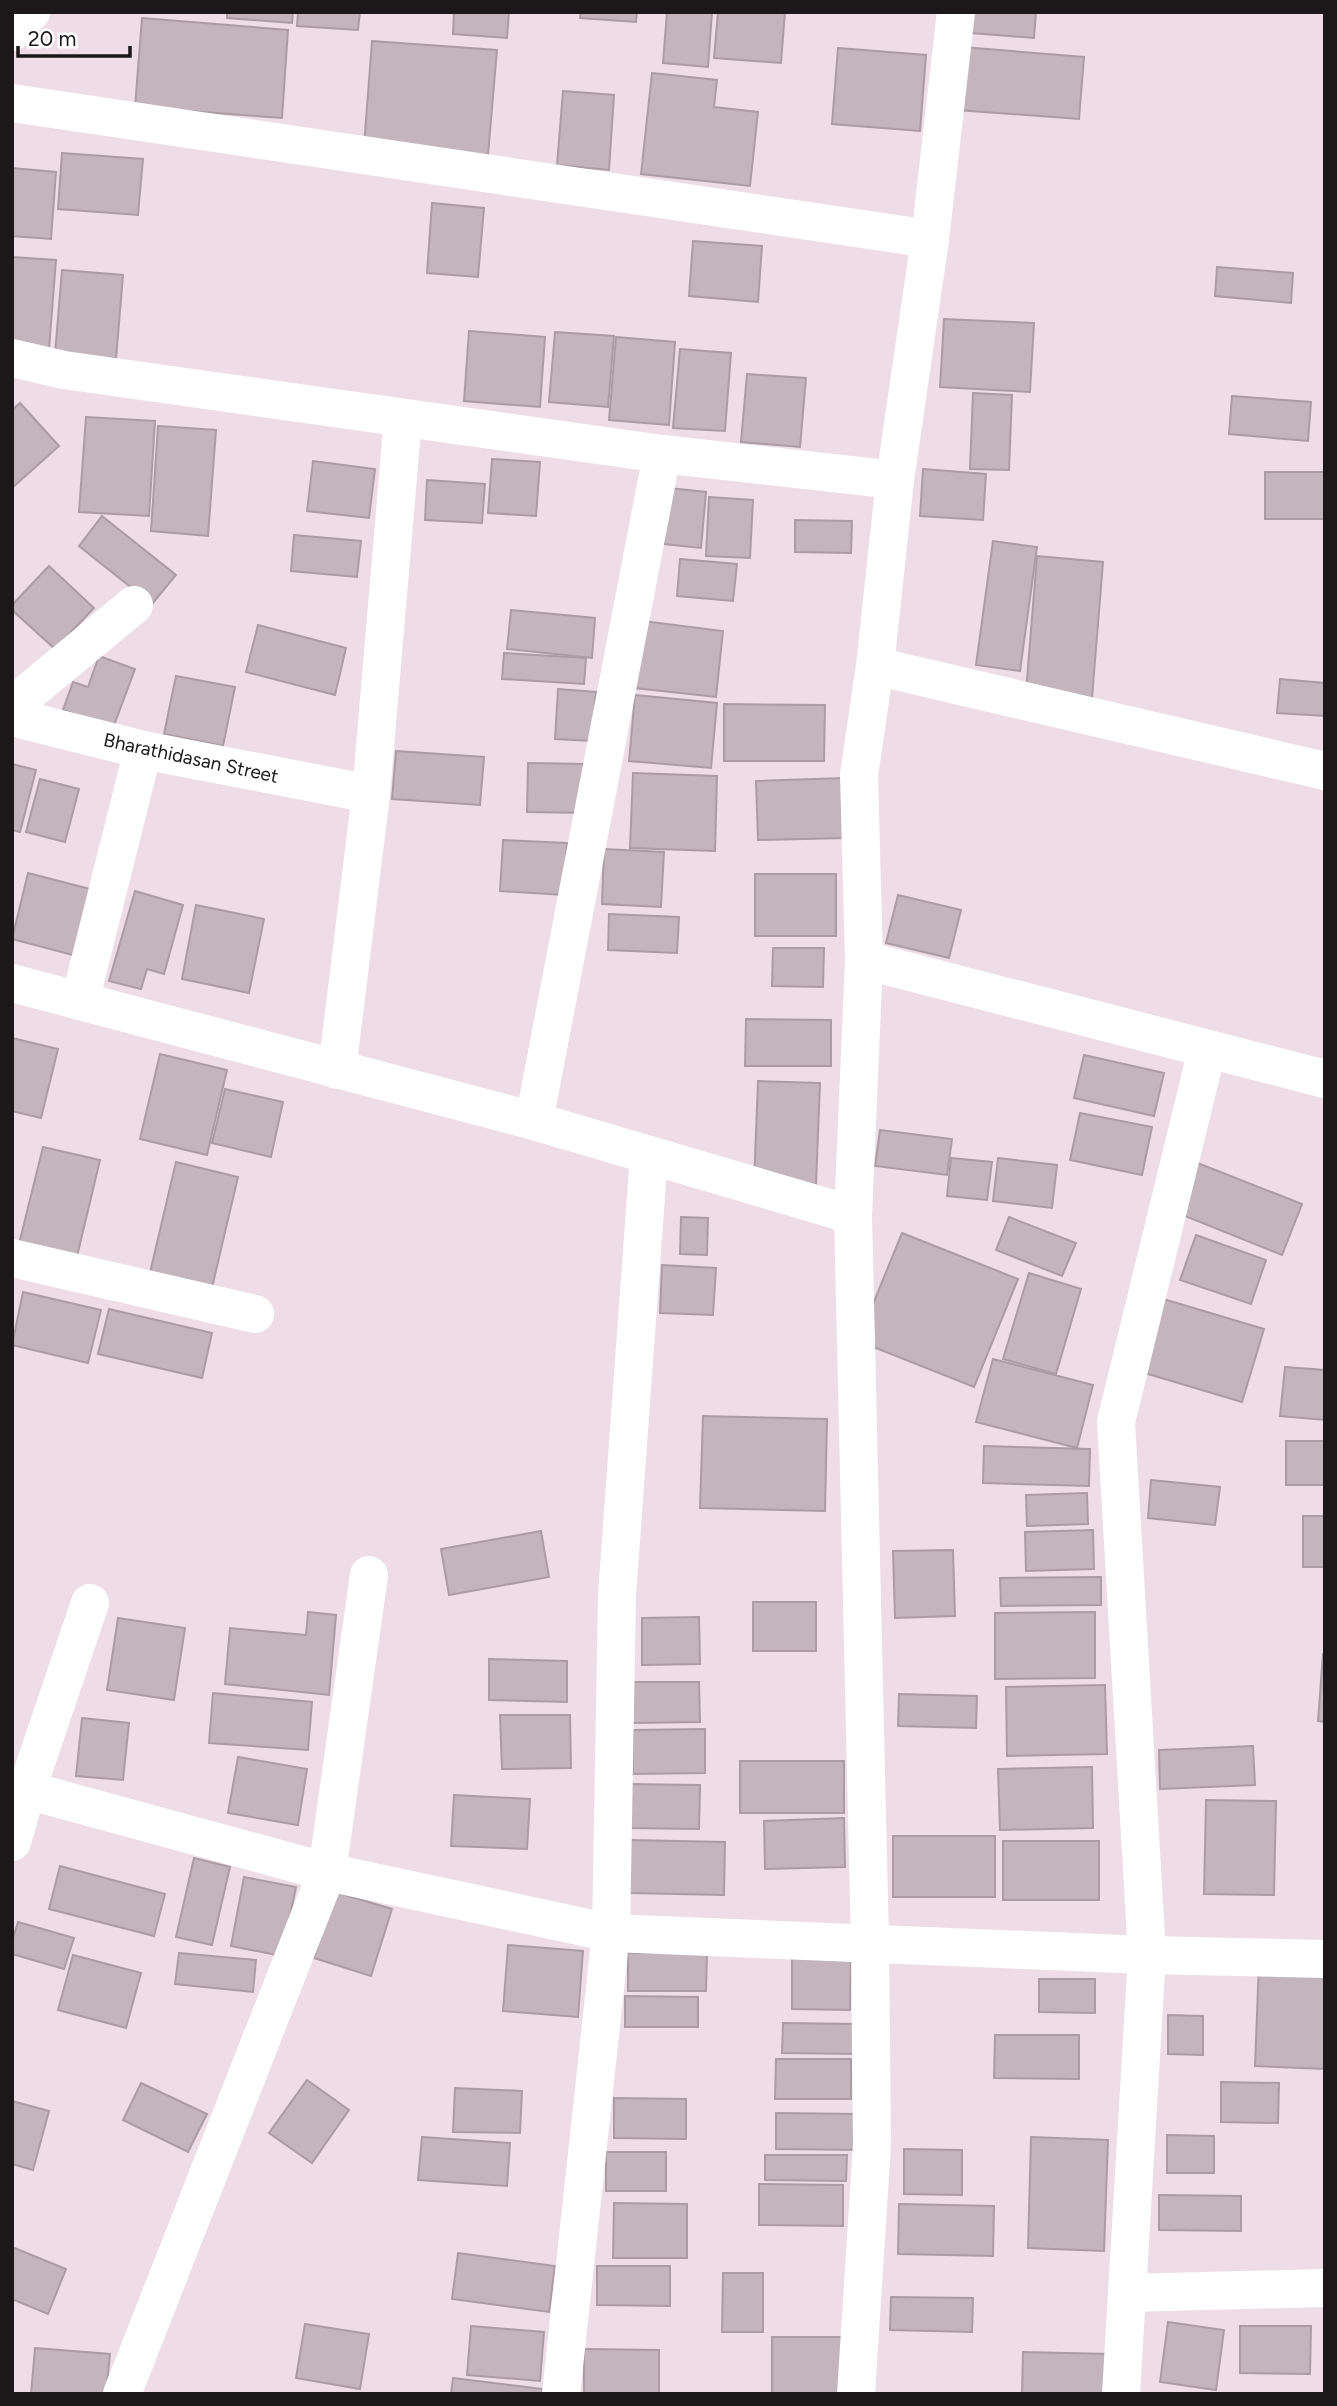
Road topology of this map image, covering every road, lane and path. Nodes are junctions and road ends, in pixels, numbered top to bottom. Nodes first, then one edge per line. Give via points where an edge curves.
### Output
1 (31, 12) edge
2 (956, 12) edge
3 (12, 32) edge
4 (12, 103) edge
5 (930, 239) junction
6 (12, 358) edge
7 (403, 418) junction
8 (662, 454) junction
9 (895, 480) junction
10 (134, 605) dead end
11 (875, 666) junction
12 (12, 706) edge
13 (12, 717) edge
14 (143, 750) junction
15 (1325, 771) edge
16 (371, 794) junction
17 (864, 960) junction
18 (12, 983) edge
19 (80, 1001) junction
20 (1207, 1050) junction
21 (337, 1070) junction
22 (1325, 1079) edge
23 (534, 1121) junction
24 (649, 1155) junction
25 (853, 1215) junction
26 (12, 1258) edge
27 (255, 1314) dead end
28 (369, 1575) dead end
29 (90, 1603) dead end
30 (20, 1787) edge
31 (12, 1842) edge
32 (327, 1872) junction
33 (611, 1933) junction
34 (870, 1943) junction
35 (1147, 1955) junction
36 (1325, 1959) edge
37 (1325, 2288) edge
38 (1127, 2293) junction
39 (122, 2394) edge
40 (561, 2394) edge
41 (856, 2394) edge
42 (1121, 2394) edge

1 - 3 street
2 - 5 street
4 - 5 street
5 - 9 street
6 - 7 street via 64,370
7 - 8 street
7 - 16 street
8 - 9 street
8 - 23 street
9 - 11 street
10 - 12 street
11 - 15 street
11 - 17 street via 859,775
13 - 14 street, Bharathidasan Street
14 - 16 street, Bharathidasan Street
14 - 19 street
16 - 21 street
17 - 20 street
17 - 25 street
18 - 19 street
19 - 21 street
20 - 22 street
20 - 35 street via 1116,1422
21 - 23 street
23 - 24 street
24 - 25 street
24 - 33 street via 617,1595
25 - 34 street
26 - 27 street
28 - 32 street
29 - 30 street
30 - 31 street
30 - 32 street
32 - 33 street
32 - 39 street
33 - 34 street
33 - 40 street
34 - 35 street
34 - 41 street via 872,2145
35 - 36 street
35 - 38 street
37 - 38 street
38 - 42 street

